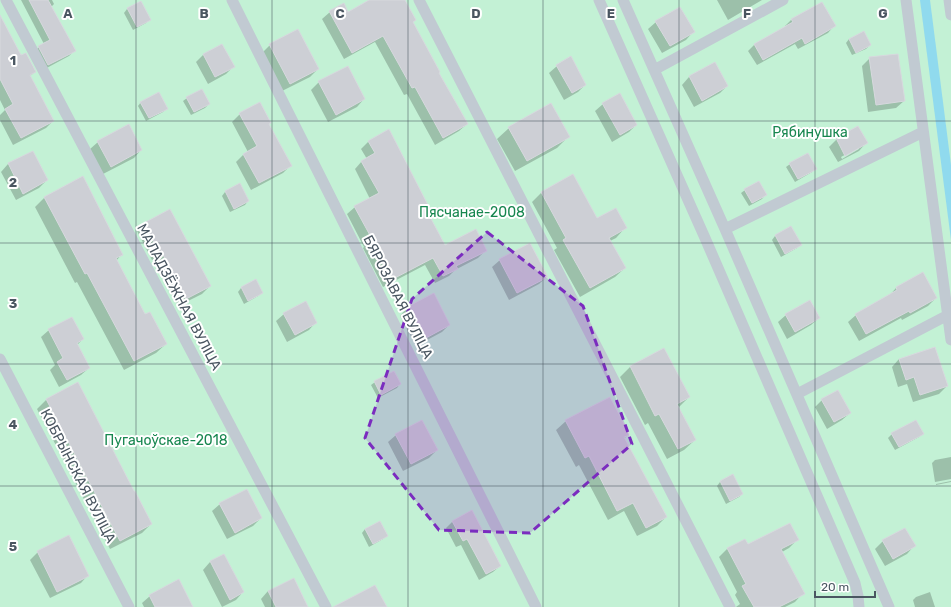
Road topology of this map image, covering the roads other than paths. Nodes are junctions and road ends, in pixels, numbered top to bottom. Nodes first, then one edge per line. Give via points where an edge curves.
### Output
1 (6, 0) edge
2 (232, 0) edge
3 (420, 0) edge
4 (599, 0) edge
5 (623, 0) edge
6 (783, 0) edge
7 (906, 0) edge
8 (949, 0) edge
9 (951, 15) edge
10 (654, 70) junction
11 (923, 132) junction
12 (725, 229) junction
13 (948, 315) junction
14 (951, 340) edge
15 (0, 359) edge
16 (797, 394) junction
17 (129, 607) edge
18 (326, 607) edge
19 (536, 607) edge
20 (730, 607) edge
21 (860, 607) edge
22 (889, 607) edge

1 - 18 lane, МАЛАДЗЁЖНАЯ ВУЛІЦА
2 - 19 lane, БЯРОЗАВАЯ ВУЛІЦА
3 - 20 lane
4 - 21 lane via 706,238 851,576
5 - 10 lane
6 - 10 lane
7 - 11 lane
8 - 9 lane
10 - 12 lane
11 - 12 lane
11 - 13 lane
12 - 16 lane
13 - 14 lane
13 - 16 lane
15 - 17 lane, КОБРЫНСКАЯ ВУЛІЦА
16 - 22 lane

